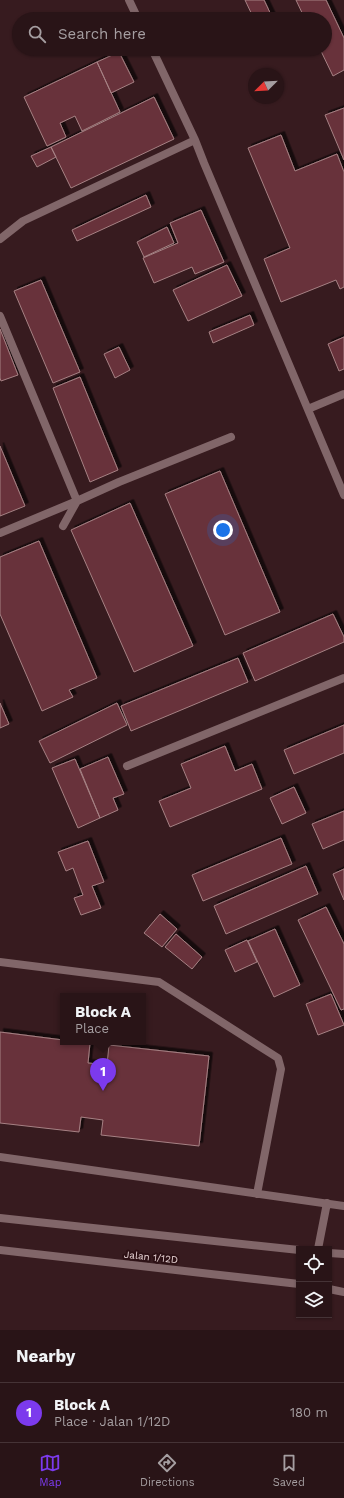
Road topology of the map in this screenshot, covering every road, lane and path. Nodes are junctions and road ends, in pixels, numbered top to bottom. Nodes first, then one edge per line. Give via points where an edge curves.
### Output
1 (129, 0) edge
2 (135, 12) edge
3 (155, 56) edge
4 (195, 140) junction
5 (0, 239) edge
6 (0, 316) edge
7 (344, 394) edge
8 (308, 409) junction
9 (231, 437) dead end
10 (344, 495) edge
11 (77, 501) junction
12 (63, 526) dead end
13 (0, 533) edge
14 (344, 678) edge
15 (127, 766) dead end
16 (0, 962) edge
17 (0, 1156) edge
18 (257, 1194) junction
19 (327, 1203) junction
20 (344, 1206) edge
21 (0, 1218) edge
22 (319, 1246) edge
23 (0, 1250) edge
24 (296, 1250) edge
25 (332, 1253) edge
26 (344, 1254) edge
27 (296, 1284) edge
28 (332, 1290) edge
29 (344, 1292) edge

1 - 2 street
3 - 4 street
4 - 5 street via 23,221
4 - 8 street
6 - 11 street
7 - 8 street
8 - 10 street
9 - 11 street
11 - 12 street
11 - 13 street
14 - 15 street
16 - 18 street via 159,982 278,1058 281,1069
17 - 18 street
18 - 19 street
19 - 20 street
19 - 22 street
21 - 24 street
23 - 27 street, Jalan 1/12D
25 - 26 street
28 - 29 street

